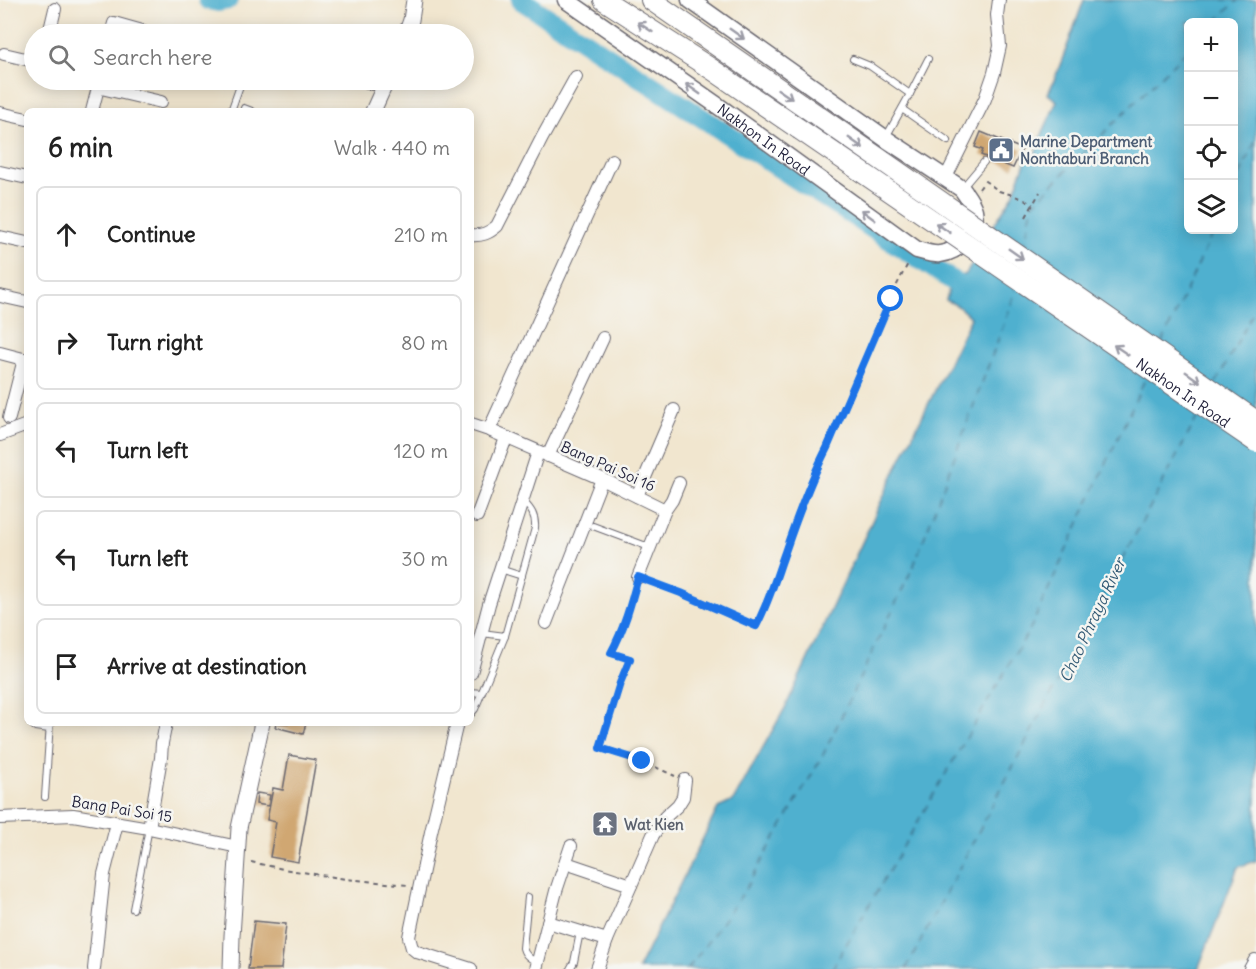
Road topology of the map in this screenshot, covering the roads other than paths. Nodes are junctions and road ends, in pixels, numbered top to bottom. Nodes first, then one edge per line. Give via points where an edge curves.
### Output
1 (414, 0) edge
2 (566, 0) edge
3 (604, 0) edge
4 (651, 0) edge
5 (690, 0) edge
6 (999, 0) edge
7 (55, 9) dead end
8 (51, 24) edge
9 (410, 24) edge
10 (4, 54) dead end
11 (24, 59) edge
12 (853, 59) dead end
13 (928, 59) dead end
14 (576, 76) dead end
15 (97, 90) edge
16 (122, 90) edge
17 (238, 90) edge
18 (382, 90) edge
19 (910, 94) junction
20 (161, 102) dead end
21 (93, 108) edge
22 (232, 108) edge
23 (374, 108) edge
24 (902, 109) junction
25 (0, 113) edge
26 (24, 118) edge
27 (886, 139) junction
28 (948, 141) dead end
29 (612, 160) dead end
30 (984, 162) dead end
31 (0, 172) edge
32 (24, 177) edge
33 (946, 177) junction
34 (966, 195) junction
35 (474, 236) edge
36 (0, 237) edge
37 (24, 242) edge
38 (0, 296) edge
39 (24, 301) edge
40 (603, 338) dead end
41 (0, 353) edge
42 (24, 359) edge
43 (24, 366) edge
44 (674, 410) dead end
45 (9, 418) dead end
46 (1256, 421) edge
47 (474, 425) edge
48 (24, 427) edge
49 (489, 430) junction
50 (0, 435) edge
51 (506, 438) junction
52 (1256, 442) edge
53 (543, 454) junction
54 (602, 479) junction
55 (679, 483) dead end
56 (637, 496) junction
57 (522, 500) junction
58 (665, 510) junction
59 (477, 516) dead end
60 (593, 526) dead end
61 (649, 547) junction
62 (500, 569) junction
63 (522, 576) junction
64 (638, 577) road end
65 (546, 623) dead end
66 (481, 633) junction
67 (505, 636) junction
68 (474, 662) edge
69 (474, 692) edge
70 (481, 693) junction
71 (474, 710) edge
72 (33, 726) edge
73 (49, 726) edge
74 (165, 726) edge
75 (261, 726) edge
76 (455, 726) edge
77 (681, 778) road end
78 (45, 797) dead end
79 (0, 818) edge
80 (117, 823) junction
81 (149, 828) junction
82 (571, 846) dead end
83 (237, 853) junction
84 (566, 863) junction
85 (631, 885) junction
86 (528, 897) dead end
87 (133, 909) dead end
88 (548, 922) junction
89 (580, 932) junction
90 (607, 940) junction
91 (537, 966) edge
92 (94, 969) edge
93 (231, 969) edge
94 (471, 969) edge
95 (570, 969) edge
96 (597, 969) edge

1 - 9 street
34 -> 2 main road, Nakhon In Road via 974,219 962,244 938,255 917,250
52 -> 3 main road, Nakhon In Road, bridge via 713,70
4 -> 46 main road, Nakhon In Road, bridge
5 -> 27 main road
6 - 33 street via 1000,46 994,73
7 - 8 street
10 - 11 street
12 - 19 lane
13 - 19 lane
14 - 35 street via 497,226 489,233
15 - 21 street
16 - 20 street
17 - 22 lane
18 - 23 street
19 - 24 lane
24 - 27 lane
24 - 28 lane
25 - 26 street
27 - 33 main road
29 - 49 street
30 - 34 lane
31 - 32 street
33 - 34 main road
36 - 37 street
38 - 39 street
40 - 53 street
41 - 42 street
43 - 45 street
44 - 56 street
47 - 49 street, Bang Pai Soi 16
48 - 50 street
49 - 51 street, Bang Pai Soi 16
51 - 53 street, Bang Pai Soi 16
51 - 59 street
53 - 54 street, Bang Pai Soi 16
53 - 57 street
54 - 56 street, Bang Pai Soi 16
54 - 65 street
55 - 58 street
56 - 58 street, Bang Pai Soi 16
57 - 62 street
57 - 63 lane via 536,520
58 - 61 street, Bang Pai Soi 16
60 - 61 lane
61 - 64 street, Bang Pai Soi 16
62 - 63 lane
62 - 66 street
63 - 67 lane
66 - 67 lane
66 - 68 street
67 - 70 lane
69 - 70 lane
70 - 71 lane
72 - 73 lane
73 - 78 lane
74 - 81 street
75 - 83 street
76 - 94 street via 409,938 417,952
77 - 85 street via 682,797 678,806 653,835
79 - 80 street, Bang Pai Soi 15 via 74,815
80 - 81 street, Bang Pai Soi 15
80 - 92 street via 104,874
81 - 83 street, Bang Pai Soi 15
81 - 87 lane
82 - 84 street
83 - 93 street
84 - 85 street
84 - 88 street
85 - 90 street
86 - 91 lane via 523,948
88 - 89 street
88 - 91 street
89 - 90 street
89 - 95 lane
90 - 96 street

